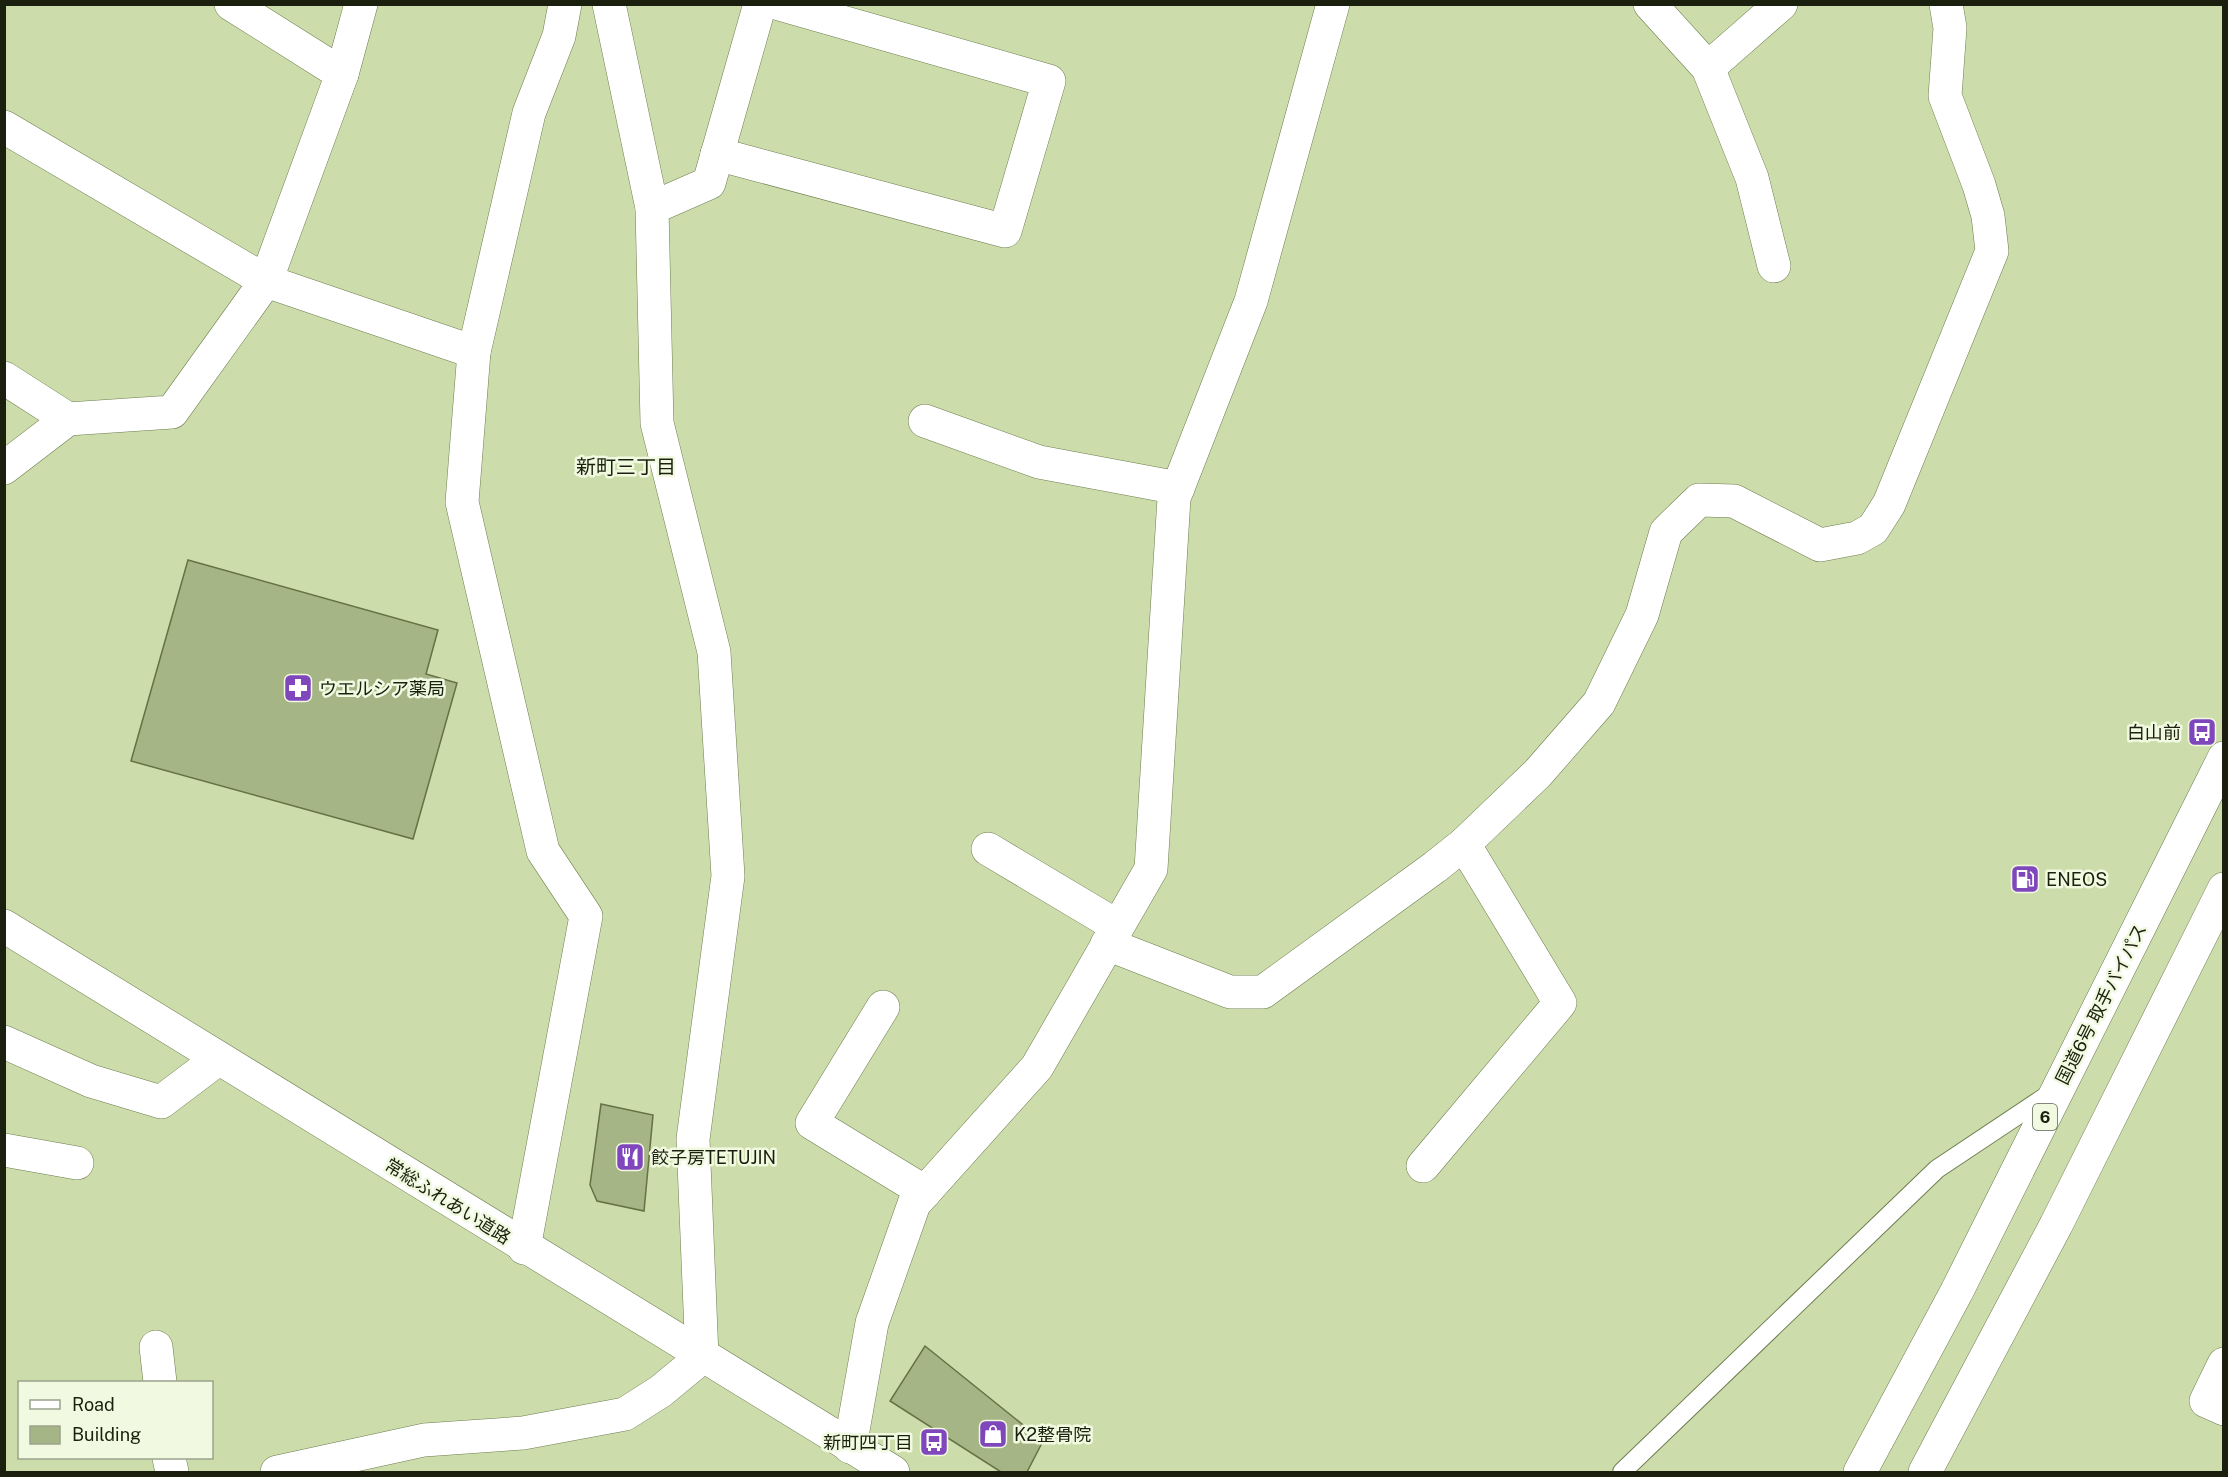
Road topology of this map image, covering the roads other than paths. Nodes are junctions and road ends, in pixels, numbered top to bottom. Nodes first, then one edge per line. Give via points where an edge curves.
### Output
1 (231, 4) edge
2 (361, 4) edge
3 (565, 4) edge
4 (609, 4) edge
5 (760, 4) edge
6 (779, 4) edge
7 (1333, 4) edge
8 (1650, 4) edge
9 (1781, 4) edge
10 (1946, 4) edge
11 (1708, 68) junction
12 (342, 74) junction
13 (4, 127) edge
14 (717, 154) junction
15 (652, 208) junction
16 (1774, 266) dead end
17 (266, 281) junction
18 (474, 352) junction
19 (4, 378) edge
20 (68, 419) junction
21 (925, 421) dead end
22 (4, 468) edge
23 (1178, 488) junction
24 (2223, 758) edge
25 (1464, 844) junction
26 (988, 849) dead end
27 (2223, 889) edge
28 (4, 926) edge
29 (1112, 935) junction
30 (883, 1007) dead end
31 (4, 1042) edge
32 (218, 1059) junction
33 (2060, 1087) junction
34 (4, 1150) edge
35 (77, 1163) dead end
36 (1423, 1166) dead end
37 (925, 1192) junction
38 (524, 1248) junction
39 (156, 1347) dead end
40 (702, 1357) junction
41 (2223, 1365) edge
42 (160, 1381) edge
43 (2223, 1409) edge
44 (850, 1447) junction
45 (277, 1473) edge
46 (893, 1473) edge
47 (1622, 1473) edge
48 (1860, 1473) edge
49 (1925, 1473) edge

1 - 12 main road
2 - 12 main road
3 - 18 main road via 559,36 530,112
4 - 15 main road
5 - 14 main road
6 - 14 main road via 1049,81 1005,231
7 - 23 main road via 1251,301
8 - 11 main road
9 - 11 main road
10 - 25 main road via 1950,28 1945,96 1988,216 1992,251 1889,504 1873,529 1857,538 1820,545 1734,501 1700,500 1666,532 1642,615 1599,703 1538,773
11 - 16 main road via 1752,178
12 - 17 main road
13 - 17 main road
14 - 15 main road via 709,183
15 - 40 main road via 657,423 714,652 728,876 693,1139
17 - 18 main road
17 - 20 main road via 172,412
18 - 38 main road via 462,502 543,851 586,916
19 - 20 main road
20 - 22 main road
21 - 23 main road via 1039,462
23 - 29 main road via 1174,498 1151,869
24 - 33 main road, 国道6号 取手バイパス / 6
25 - 29 main road via 1263,993 1230,992
25 - 36 main road via 1560,1003
26 - 29 main road
27 - 49 main road via 2056,1225
28 - 32 main road, 常総ふれあい道路
29 - 37 main road via 1037,1067
30 - 37 main road via 812,1123
31 - 32 main road via 91,1081 161,1102
32 - 38 main road, 常総ふれあい道路
33 - 47 lane via 1937,1169
33 - 48 main road, 国道6号 取手バイパス / 6 via 1958,1291
34 - 35 main road
37 - 44 main road via 914,1204 872,1323
38 - 40 main road, 常総ふれあい道路
39 - 42 main road
40 - 44 main road, 常総ふれあい道路
40 - 45 main road via 625,1414 523,1433 424,1440
41 - 43 main road via 2206,1401
44 - 46 main road, 常総ふれあい道路

